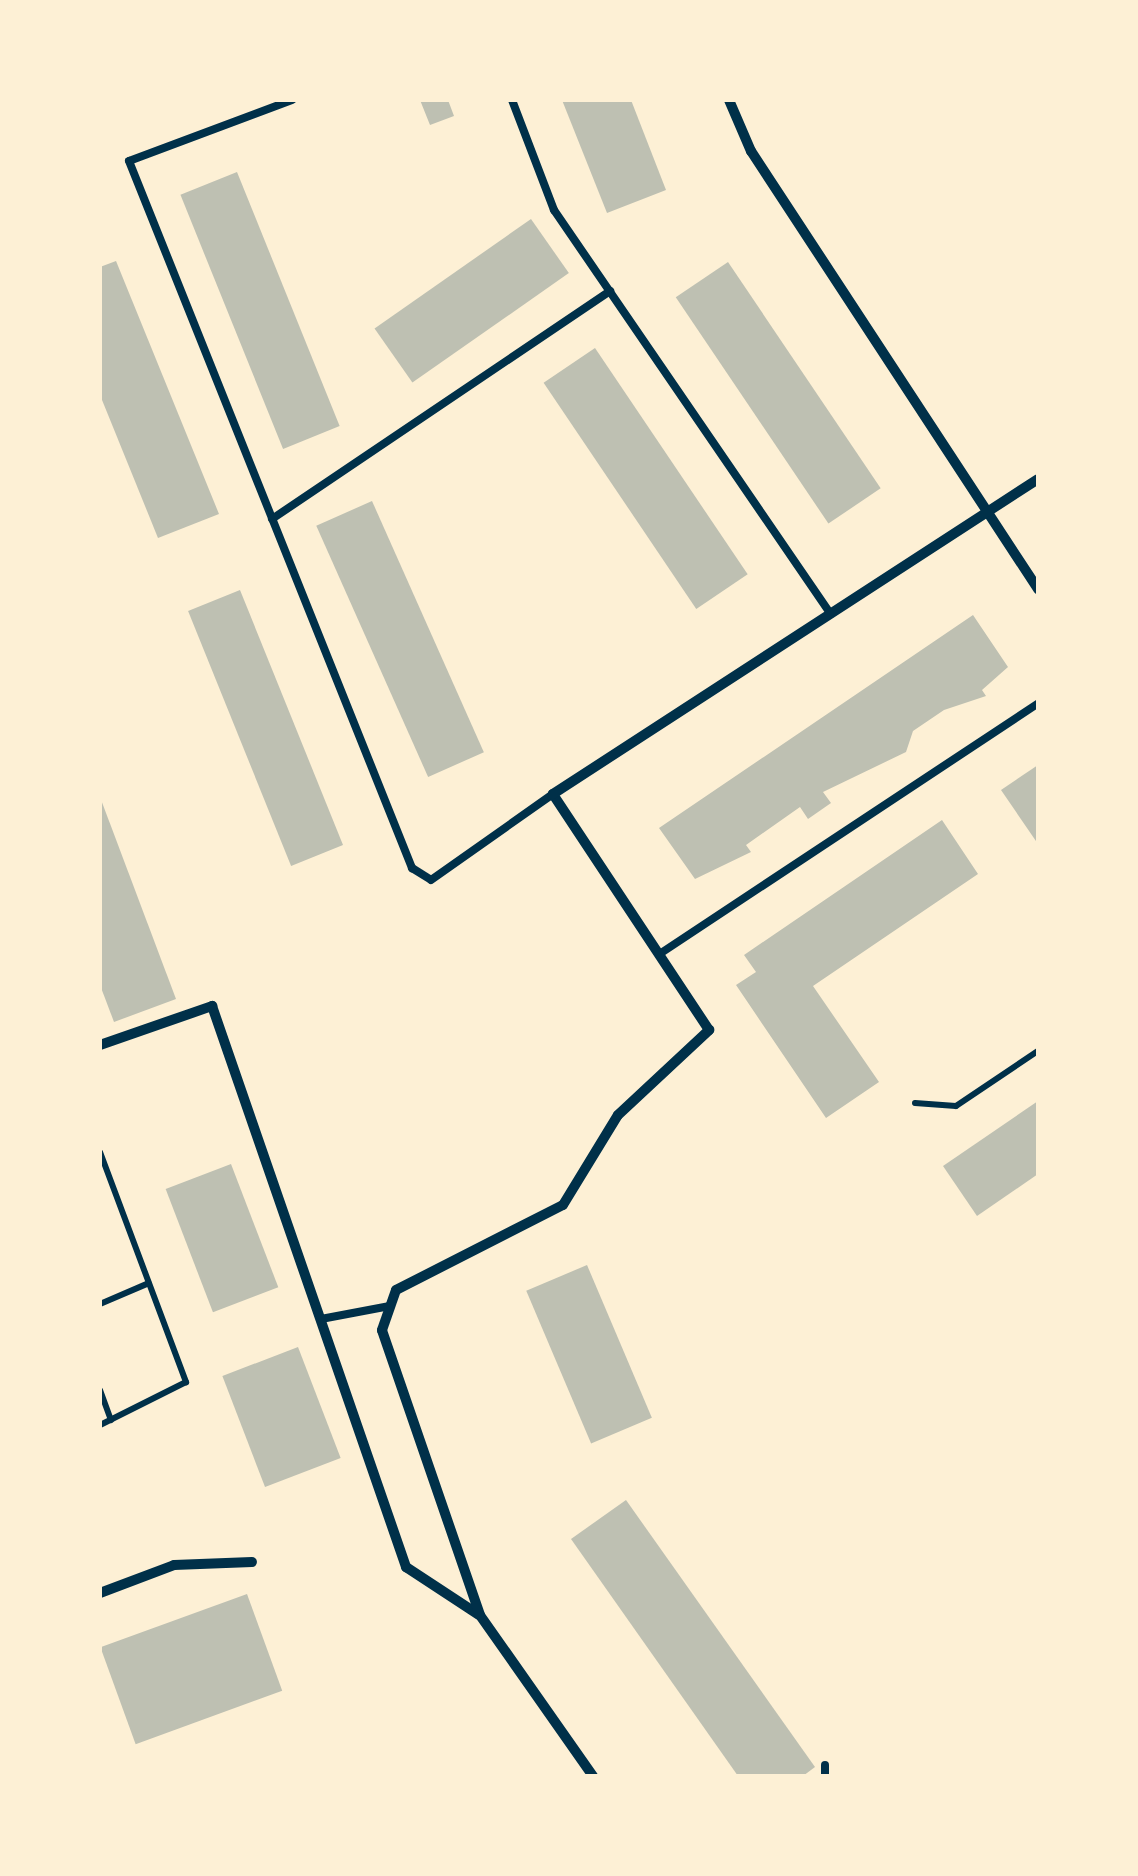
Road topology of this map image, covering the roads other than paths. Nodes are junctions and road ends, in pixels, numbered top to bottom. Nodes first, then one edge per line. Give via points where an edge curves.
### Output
1 (292, 100) edge
2 (512, 100) edge
3 (729, 100) edge
4 (610, 291) junction
5 (1038, 479) edge
6 (988, 512) junction
7 (272, 519) junction
8 (1038, 589) edge
9 (831, 614) junction
10 (1038, 703) edge
11 (553, 794) junction
12 (661, 952) junction
13 (100, 1046) edge
14 (390, 1306) junction
15 (320, 1319) junction
16 (252, 1562) dead end
17 (100, 1593) edge
18 (480, 1615) junction
19 (825, 1765) dead end
20 (593, 1776) edge
21 (825, 1776) edge

1 - 7 lane via 128,161
2 - 4 lane via 554,210
3 - 6 street via 751,151
4 - 7 lane
4 - 9 lane
5 - 6 street
6 - 8 street
6 - 9 street
7 - 11 lane via 412,868 431,880
9 - 11 street
10 - 12 lane
11 - 12 street
12 - 14 street via 710,1030 618,1115 563,1205 396,1290
13 - 15 street via 212,1006
14 - 15 lane
14 - 18 street via 382,1330
15 - 18 street via 406,1568
16 - 17 street via 174,1565
18 - 20 street
19 - 21 lane

